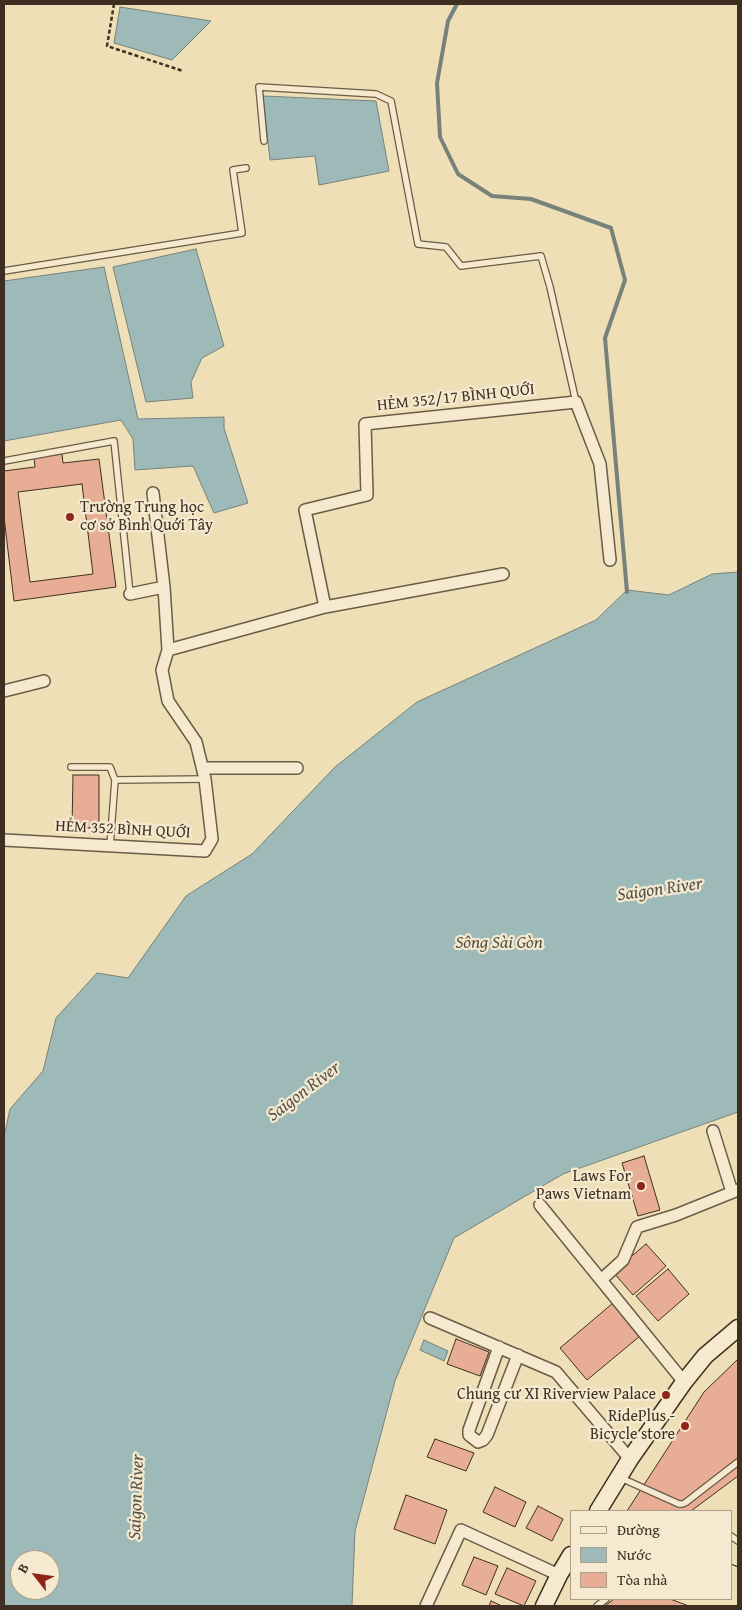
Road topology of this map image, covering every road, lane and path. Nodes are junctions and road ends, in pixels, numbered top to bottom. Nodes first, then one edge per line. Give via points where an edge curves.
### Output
1 (114, 4) edge
2 (183, 71) dead end
3 (264, 141) dead end
4 (246, 168) dead end
5 (4, 271) edge
6 (576, 402) junction
7 (4, 461) edge
8 (154, 493) dead end
9 (610, 560) dead end
10 (503, 574) dead end
11 (164, 587) junction
12 (130, 594) joint
13 (325, 607) junction
14 (168, 650) junction
15 (44, 681) dead end
16 (4, 691) edge
17 (71, 767) dead end
18 (297, 768) dead end
19 (204, 774) junction
20 (116, 780) junction
21 (4, 840) edge
22 (110, 846) junction
23 (713, 1131) dead end
24 (735, 1191) edge
25 (540, 1206) dead end
26 (600, 1280) junction
27 (430, 1318) dead end
28 (738, 1328) edge
29 (499, 1348) junction
30 (518, 1355) junction
31 (684, 1382) junction
32 (630, 1460) junction
33 (738, 1462) edge
34 (619, 1477) junction
35 (599, 1510) edge
36 (570, 1558) edge
37 (559, 1575) junction
38 (426, 1606) edge
39 (544, 1606) edge

1 - 2 path via 107,46
3 - 6 lane via 259,87 376,94 391,101 418,244 446,248 461,266 541,256
4 - 5 lane via 233,170 242,233
6 - 9 street via 600,464
6 - 13 street, HẺM 352/17 BÌNH QUỚI via 365,424 368,495 305,510
7 - 12 lane via 114,441
8 - 11 street, HẺM 352 BÌNH QUỚI
10 - 13 street
11 - 12 street
11 - 14 street, HẺM 352 BÌNH QUỚI
13 - 14 street
14 - 19 street, HẺM 352 BÌNH QUỚI via 162,670 168,701 196,742
15 - 16 street
17 - 20 lane via 110,767
18 - 19 street
19 - 20 lane
19 - 22 street, HẺM 352 BÌNH QUỚI via 212,839 205,850
20 - 22 lane
21 - 22 street, HẺM 352 BÌNH QUỚI
23 - 24 street
24 - 26 street via 637,1227 623,1260
25 - 26 street
26 - 31 street
27 - 29 street
28 - 31 main road via 705,1356
29 - 30 street
29 - 30 street via 468,1430 478,1442 487,1435
30 - 32 street via 556,1372
31 - 32 main road
32 - 34 main road
33 - 34 lane via 682,1504
34 - 35 main road
36 - 37 main road
37 - 38 street via 462,1530
37 - 39 main road

